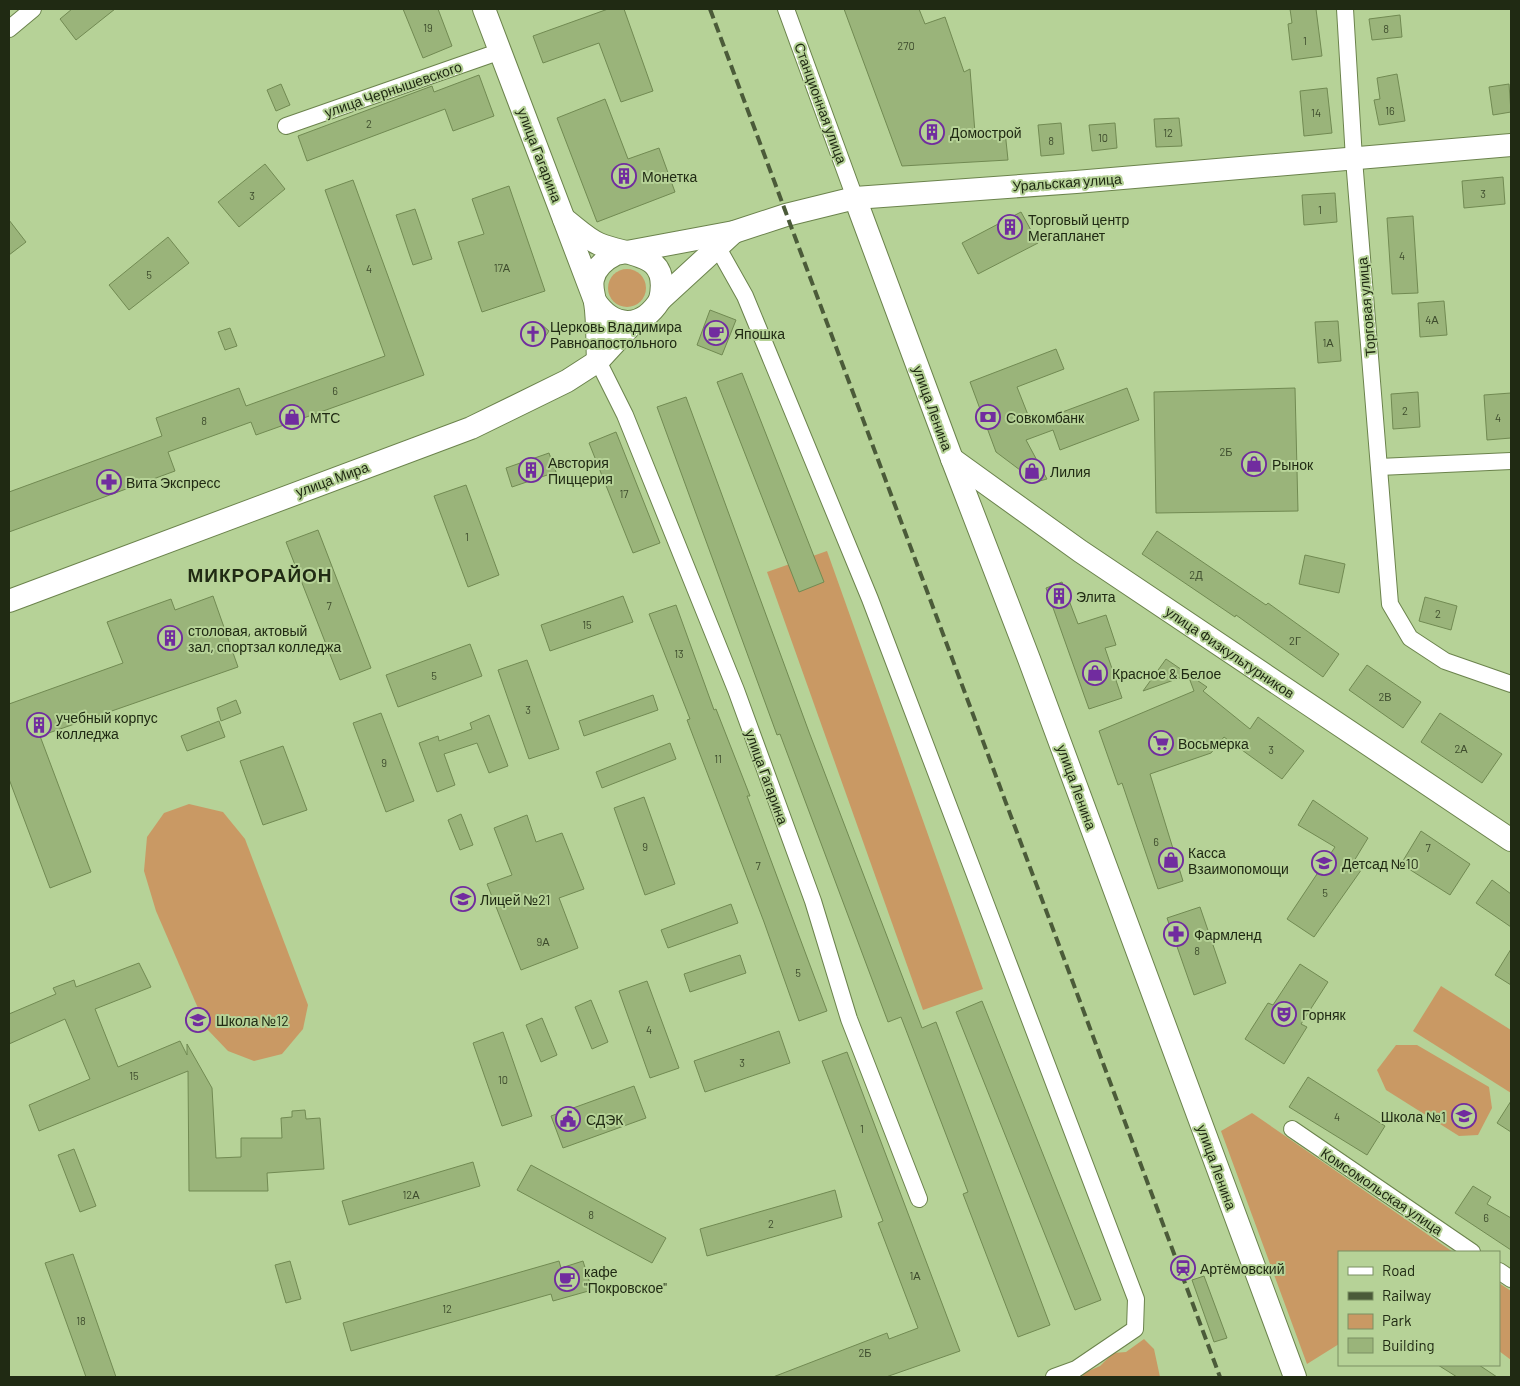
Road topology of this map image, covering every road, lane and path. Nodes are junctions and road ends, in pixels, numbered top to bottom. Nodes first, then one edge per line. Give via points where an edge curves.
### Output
1 (33, 9) edge
2 (484, 9) edge
3 (786, 9) edge
4 (1345, 9) edge
5 (9, 29) edge
6 (500, 51) junction
7 (286, 126) dead end
8 (1511, 145) edge
9 (1354, 158) junction
10 (855, 198) junction
11 (564, 219) junction
12 (734, 232) junction
13 (718, 248) junction
14 (628, 252) junction
15 (660, 300) junction
16 (595, 301) junction
17 (634, 322) junction
18 (598, 360) junction
19 (952, 459) junction
20 (1511, 460) edge
21 (1379, 467) junction
22 (9, 600) edge
23 (1511, 684) edge
24 (1511, 840) edge
25 (1292, 1129) dead end
26 (919, 1199) dead end
27 (1471, 1251) edge
28 (1500, 1272) edge
29 (1511, 1279) edge
30 (1054, 1377) edge
31 (1295, 1377) edge

1 - 5 street
2 - 6 main road, улица Гагарина
3 - 10 street, Станционная улица
4 - 9 street, Торговая улица
6 - 7 street, улица Чернышевского
6 - 11 main road, улица Гагарина
8 - 9 main road, Уральская улица
9 - 10 main road, Уральская улица
9 - 21 street, Торговая улица
10 - 12 main road, Уральская улица
10 - 19 main road, улица Ленина
11 - 14 main road via 598,244
11 - 16 main road, улица Гагарина
12 - 13 main road
12 - 14 main road, Уральская улица
13 - 15 main road
13 - 30 street via 745,296 874,607 1136,1299 1134,1329 1076,1370
14 - 15 main road via 649,259 657,268 663,289
14 - 16 main road via 606,259 598,268 593,284
15 - 17 main road via 645,318
16 - 17 main road via 611,318
16 - 18 main road
17 - 18 main road, улица Мира
18 - 22 main road, улица Мира via 567,381 470,428
18 - 26 street, улица Гагарина via 625,414 736,690 813,901 849,1019
19 - 24 main road, улица Физкультурников via 1089,557
19 - 31 main road, улица Ленина
20 - 21 street
21 - 23 street, Торговая улица via 1390,604 1410,638 1445,661
25 - 27 street, Комсомольская улица
28 - 29 street

